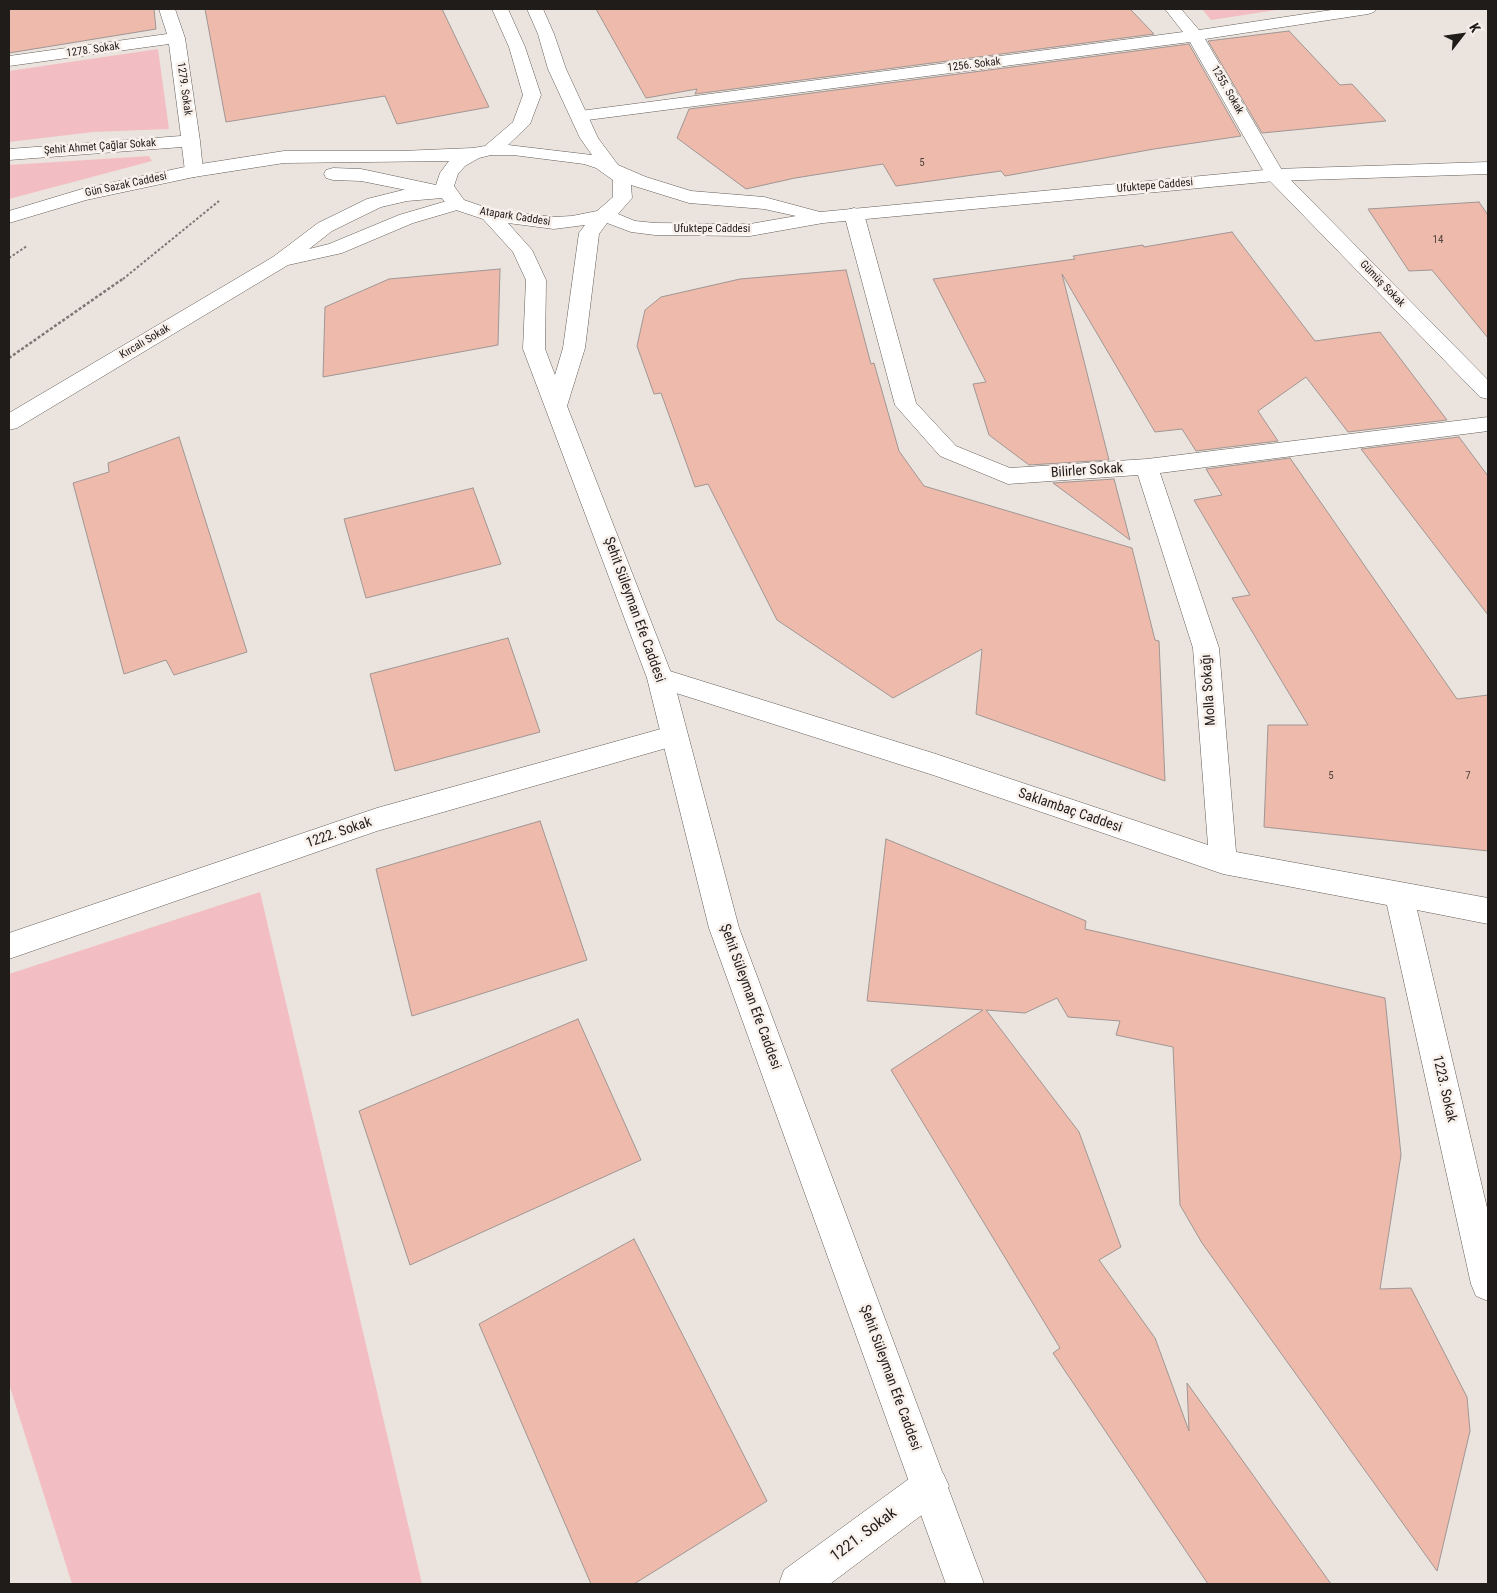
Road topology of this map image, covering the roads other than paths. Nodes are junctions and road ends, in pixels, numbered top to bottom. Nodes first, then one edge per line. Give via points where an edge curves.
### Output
1 (167, 9) edge
2 (500, 9) edge
3 (535, 9) edge
4 (1173, 9) edge
5 (1368, 9) edge
6 (1196, 36) junction
7 (177, 38) junction
8 (9, 61) edge
9 (580, 116) junction
10 (191, 141) junction
11 (482, 152) junction
12 (9, 155) edge
13 (245, 164) junction
14 (612, 168) junction
15 (1488, 168) edge
16 (194, 171) junction
17 (1276, 175) junction
18 (452, 198) junction
19 (854, 214) junction
20 (490, 215) junction
21 (603, 215) junction
22 (823, 217) junction
23 (9, 218) edge
24 (280, 261) junction
25 (1488, 392) edge
26 (556, 405) junction
27 (9, 423) edge
28 (1488, 424) edge
29 (1147, 467) junction
30 (660, 678) junction
31 (675, 736) junction
32 (1222, 862) junction
33 (1399, 895) junction
34 (1488, 911) edge
35 (9, 946) edge
36 (1488, 1284) edge
37 (930, 1486) junction
38 (798, 1584) edge
39 (965, 1584) edge

1 - 7 street, 1279. Sokak
2 - 11 street via 517,47 532,95 521,124
3 - 9 street, Atapark Caddesi via 557,69
4 - 6 street, 1255. Sokak
5 - 6 street, 1256. Sokak
6 - 9 street, 1256. Sokak
6 - 17 street, 1255. Sokak
7 - 8 street, 1278. Sokak
7 - 10 street, 1279. Sokak
9 - 14 street, Atapark Caddesi via 589,138
10 - 12 street, Şehit Ahmet Çağlar Sokak
10 - 16 street, 1279. Sokak
11 - 13 street, Gün Sazak Caddesi via 401,157 284,157
11 - 14 street via 513,150 584,159
11 - 18 street via 458,162 449,173 444,186
13 - 16 street, Gün Sazak Caddesi
13 - 18 street, Gün Sazak Caddesi via 279,173 361,174
14 - 21 street, Atapark Caddesi via 622,180 622,198
14 - 22 street, Ufuktepe Caddesi via 639,181 689,197 764,203
15 - 17 street, Ufuktepe Caddesi
16 - 23 street, Gün Sazak Caddesi via 82,194
17 - 19 street, Ufuktepe Caddesi
17 - 25 street, Gümüş Sokak
18 - 20 street, Atapark Caddesi
18 - 24 street, Kırcalı Sokak via 335,249
18 - 24 street, Kırcalı Sokak via 407,195 374,203 324,227
19 - 22 street, Ufuktepe Caddesi
19 - 29 street, Bilirler Sokak via 906,405 948,452 1008,476
20 - 21 street, Atapark Caddesi via 554,223 584,221
20 - 26 street, Şehit Süleyman Efe Caddesi via 522,250 536,280 534,349
21 - 22 street, Ufuktepe Caddesi via 631,226 655,229 750,230
21 - 26 street via 589,233 574,348
24 - 27 street, Kırcalı Sokak
26 - 30 street, Şehit Süleyman Efe Caddesi
28 - 29 street, Bilirler Sokak
29 - 32 street, Molla Sokağı via 1206,648
30 - 31 street, Şehit Süleyman Efe Caddesi
30 - 32 street, Saklambaç Caddesi
31 - 35 street, 1222. Sokak via 377,820
31 - 37 street, Şehit Süleyman Efe Caddesi via 724,928
32 - 33 street, Saklambaç Caddesi
33 - 34 street, Saklambaç Caddesi
33 - 36 street, 1223. Sokak
37 - 38 street, 1221. Sokak
37 - 39 street, Şehit Süleyman Efe Caddesi

